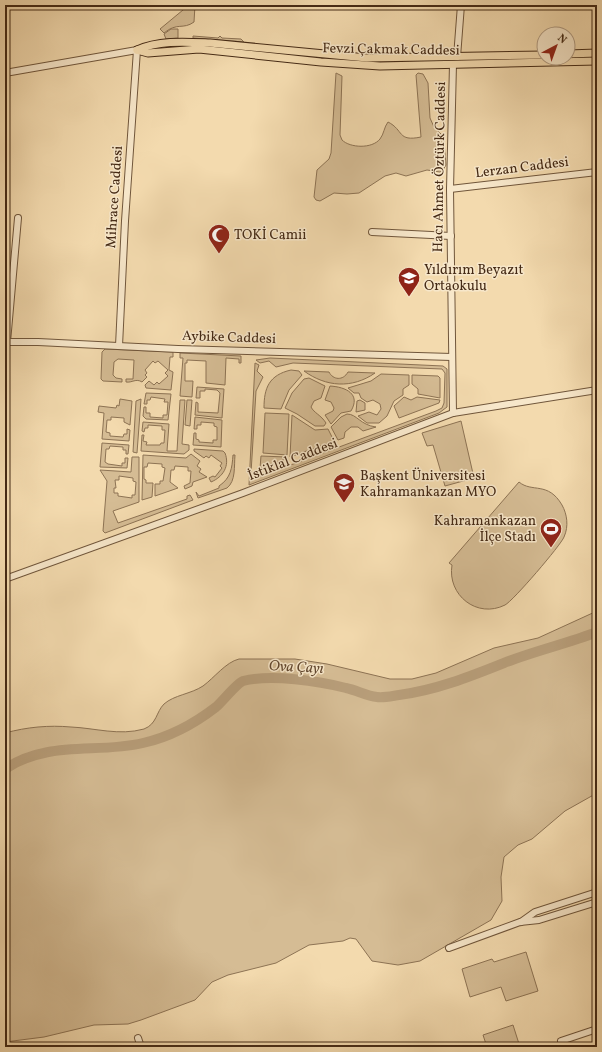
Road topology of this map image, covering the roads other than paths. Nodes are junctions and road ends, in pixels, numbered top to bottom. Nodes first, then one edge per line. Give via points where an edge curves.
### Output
1 (461, 5) edge
2 (137, 50) junction
3 (597, 53) edge
4 (576, 54) edge
5 (536, 55) edge
6 (458, 57) junction
7 (597, 61) edge
8 (453, 64) junction
9 (5, 73) edge
10 (597, 172) edge
11 (450, 189) junction
12 (18, 218) dead end
13 (372, 232) dead end
14 (451, 236) junction
15 (6, 342) edge
16 (119, 346) junction
17 (452, 357) junction
18 (597, 390) edge
19 (453, 413) junction
20 (5, 579) edge
21 (597, 892) edge
22 (597, 902) edge
23 (520, 922) junction
24 (449, 948) dead end
25 (597, 1030) edge
26 (138, 1038) dead end
27 (561, 1041) dead end
28 (142, 1047) edge

1 - 6 street
2 - 6 main road, Fevzi Çakmak Caddesi via 152,45 193,42 351,58
2 - 8 main road, Fevzi Çakmak Caddesi via 148,53 198,49 351,65
2 - 9 street, Fevzi Çakmak Caddesi
2 - 16 street, Mihrace Caddesi
3 - 4 main road
5 - 6 main road, Fevzi Çakmak Caddesi
7 - 8 main road, Fevzi Çakmak Caddesi
8 - 11 street, Hacı Ahmet Öztürk Caddesi
10 - 11 street, Lerzan Caddesi
11 - 14 street, Hacı Ahmet Öztürk Caddesi
12 - 15 street
13 - 14 street
14 - 17 street, Hacı Ahmet Öztürk Caddesi
15 - 16 street, Aybike Caddesi
16 - 17 street, Aybike Caddesi
17 - 19 street, Hacı Ahmet Öztürk Caddesi
18 - 19 street, İstiklal Caddesi
19 - 20 street, İstiklal Caddesi via 243,493
21 - 23 street via 535,912
22 - 23 street via 539,920
23 - 24 street
25 - 27 street
26 - 28 street

